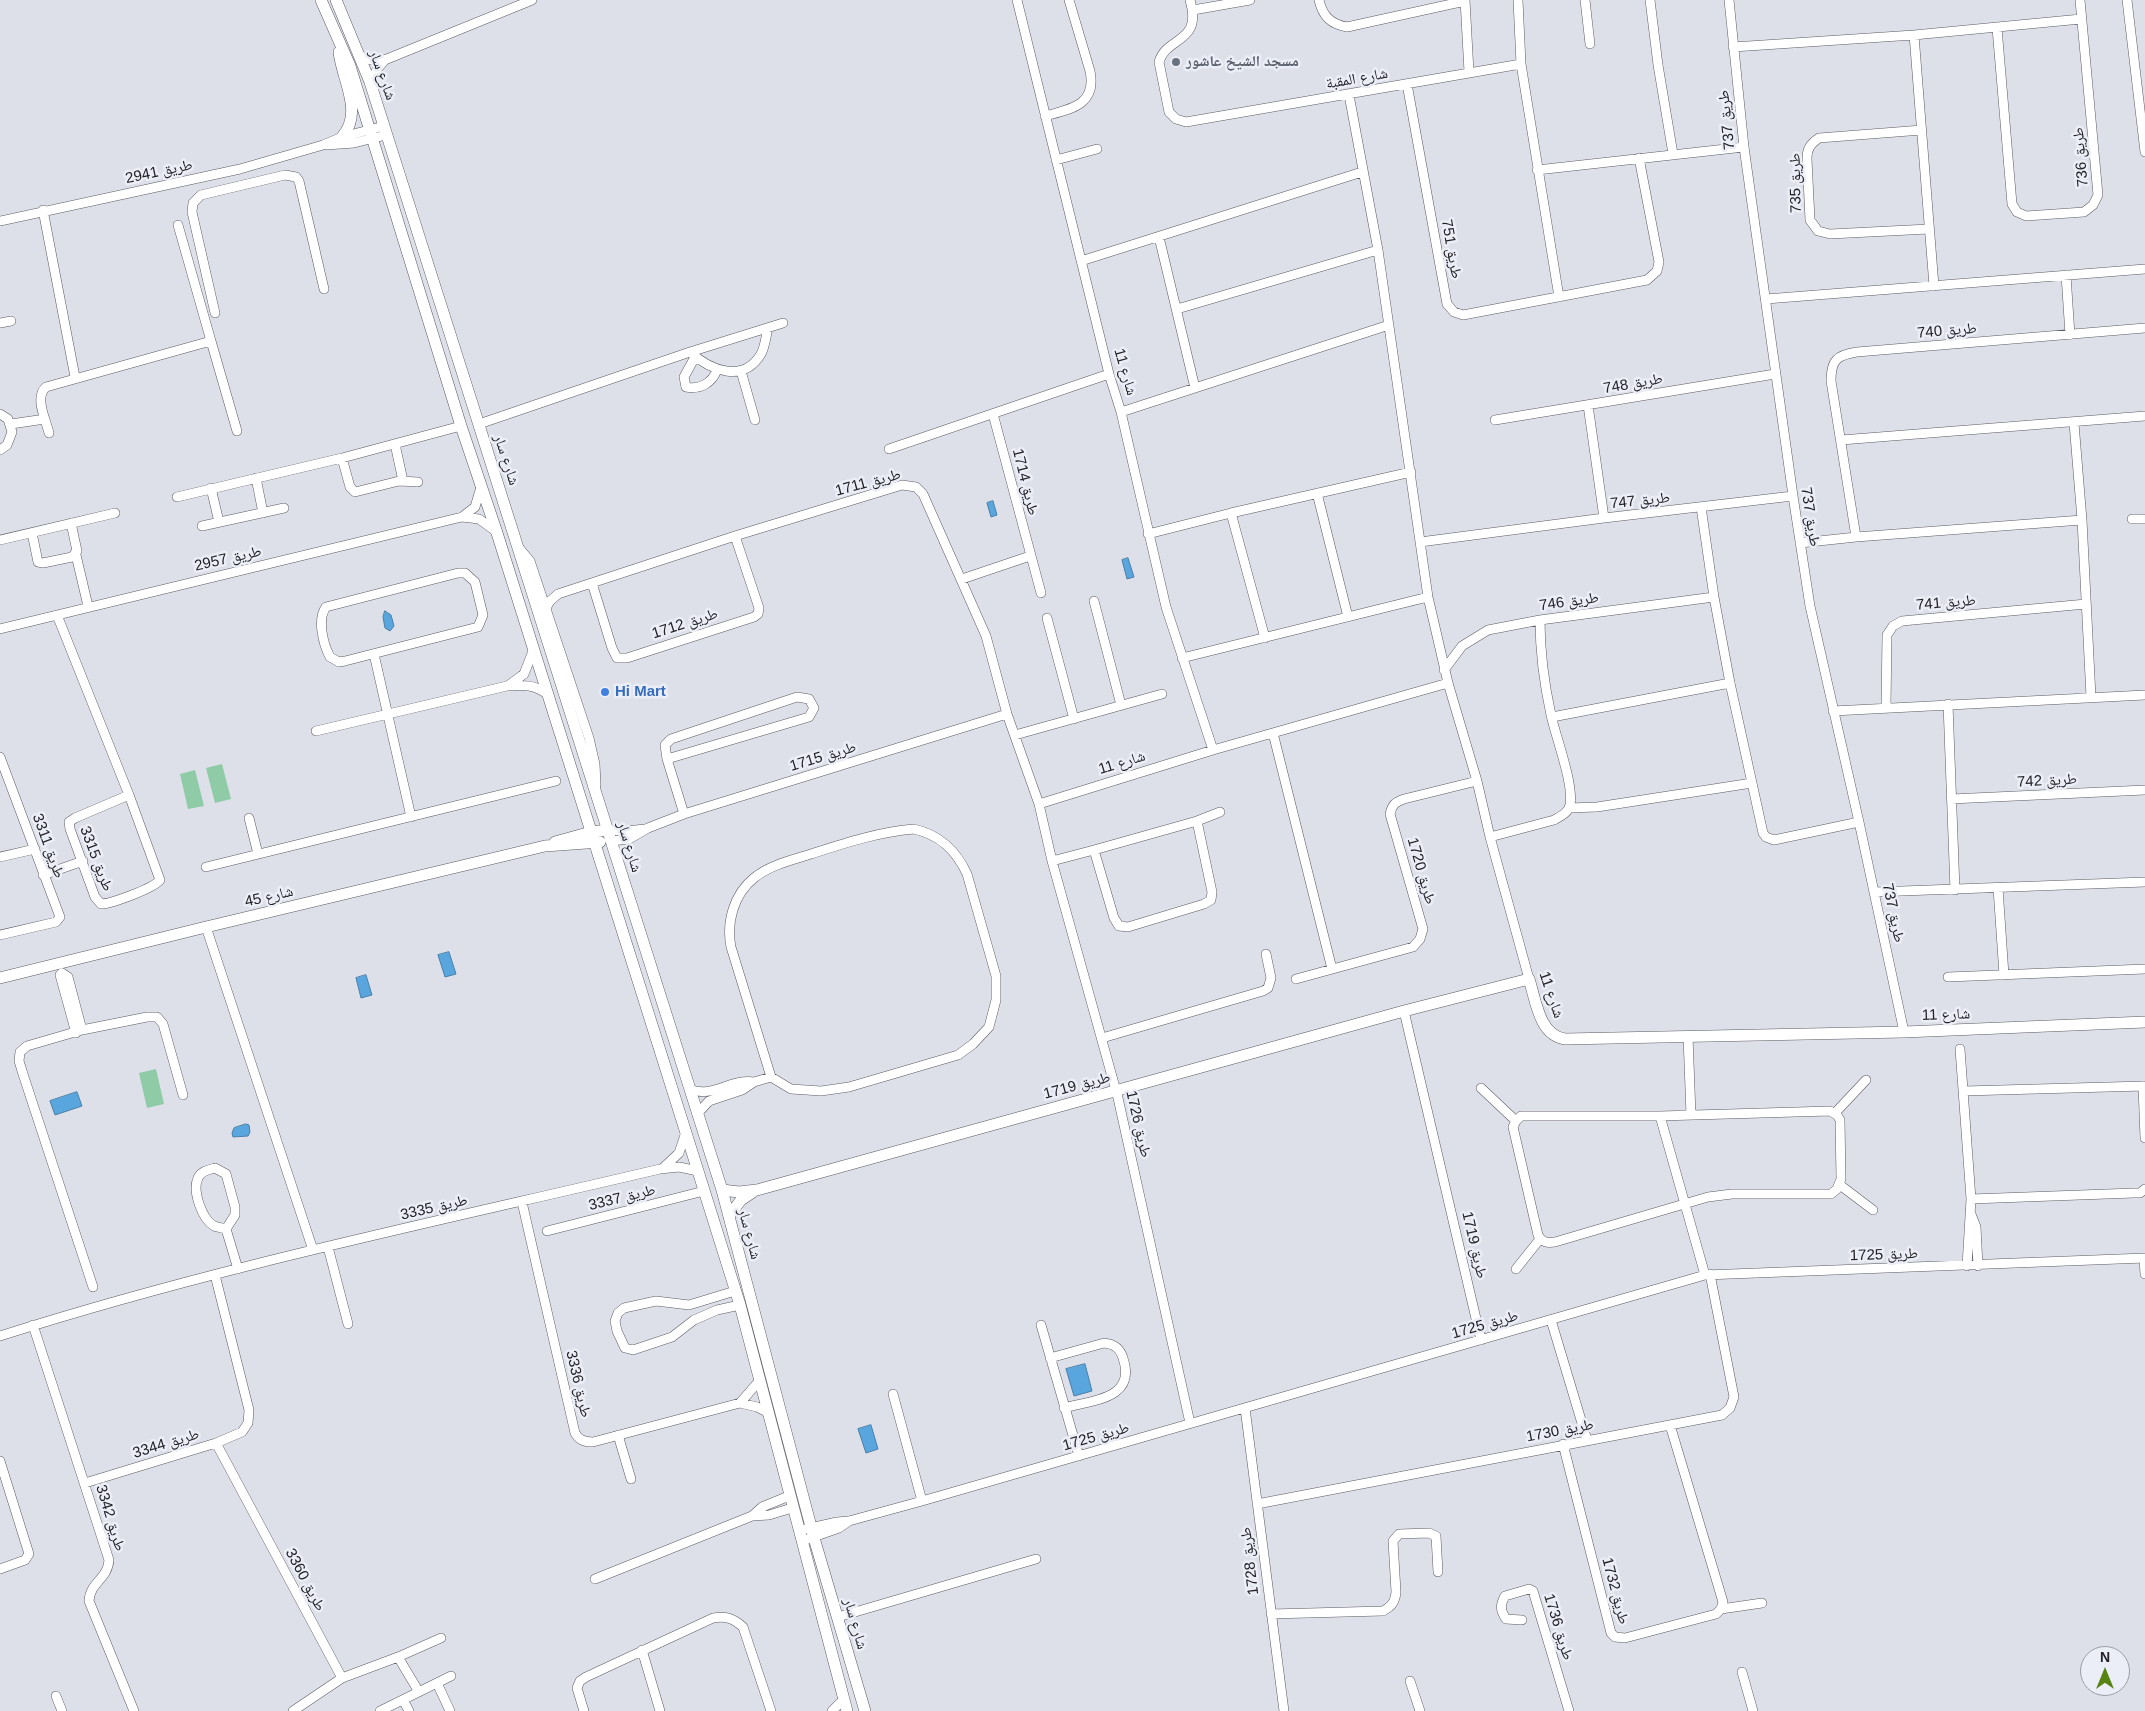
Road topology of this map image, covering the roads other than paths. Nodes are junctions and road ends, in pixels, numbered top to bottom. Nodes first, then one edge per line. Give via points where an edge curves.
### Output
1 (321, 0) edge
2 (336, 0) edge
3 (532, 0) edge
4 (1017, 0) edge
5 (1069, 0) edge
6 (1190, 0) edge
7 (1250, 0) edge
8 (1319, 0) edge
9 (1465, 0) edge
10 (1518, 0) edge
11 (1585, 0) edge
12 (1650, 0) edge
13 (1729, 0) edge
14 (2080, 0) edge
15 (2127, 0) edge
16 (1193, 10) junction
17 (2081, 20) junction
18 (1996, 28) junction
19 (1914, 35) junction
20 (340, 40) junction
21 (1590, 44) dead end
22 (1734, 47) junction
23 (360, 56) junction
24 (386, 59) junction
25 (1521, 64) junction
26 (1469, 72) junction
27 (370, 82) junction
28 (1407, 84) junction
29 (1349, 95) junction
30 (1045, 116) junction
31 (1922, 130) junction
32 (385, 131) junction
33 (370, 135) junction
34 (342, 137) junction
35 (323, 145) junction
36 (1744, 147) junction
37 (1097, 149) dead end
38 (2145, 152) edge
39 (1672, 154) junction
40 (1639, 158) junction
41 (1056, 160) junction
42 (240, 169) junction
43 (1537, 170) junction
44 (1362, 172) junction
45 (243, 185) junction
46 (43, 210) junction
47 (0, 221) edge
48 (178, 225) dead end
49 (1929, 229) junction
50 (1159, 237) junction
51 (1378, 250) junction
52 (1081, 261) junction
53 (2145, 269) edge
54 (2066, 275) junction
55 (1934, 286) junction
56 (324, 289) dead end
57 (1559, 297) junction
58 (1766, 299) junction
59 (1176, 309) junction
60 (215, 313) dead end
61 (11, 321) dead end
62 (0, 322) edge
63 (784, 323) dead end
64 (1389, 325) junction
65 (768, 328) junction
66 (2145, 328) edge
67 (2070, 335) junction
68 (211, 341) junction
69 (692, 354) junction
70 (717, 370) junction
71 (741, 371) junction
72 (1109, 374) junction
73 (1775, 374) junction
74 (75, 378) junction
75 (1196, 388) junction
76 (1588, 405) junction
77 (1121, 412) junction
78 (0, 414) edge
79 (993, 414) junction
80 (2145, 416) edge
81 (45, 419) junction
82 (755, 420) dead end
83 (1495, 420) dead end
84 (2074, 423) junction
85 (11, 424) junction
86 (478, 424) junction
87 (461, 426) junction
88 (237, 431) dead end
89 (49, 433) dead end
90 (1841, 440) junction
91 (395, 444) junction
92 (889, 449) dead end
93 (0, 450) edge
94 (342, 458) junction
95 (1411, 472) junction
96 (256, 478) junction
97 (403, 481) junction
98 (418, 482) dead end
99 (481, 485) junction
100 (211, 488) junction
101 (1318, 493) junction
102 (1793, 496) junction
103 (177, 497) dead end
104 (1701, 507) junction
105 (284, 508) dead end
106 (263, 512) junction
107 (115, 513) dead end
108 (1231, 513) junction
109 (462, 518) junction
110 (1604, 518) junction
111 (2132, 519) dead end
112 (2145, 519) edge
113 (2082, 520) junction
114 (219, 522) junction
115 (71, 523) junction
116 (202, 526) dead end
117 (496, 532) junction
118 (32, 533) junction
119 (1148, 534) junction
120 (735, 536) junction
121 (1856, 537) junction
122 (0, 540) edge
123 (1420, 542) junction
124 (1800, 543) junction
125 (519, 548) junction
126 (76, 554) junction
127 (1030, 556) junction
128 (962, 579) junction
129 (592, 583) junction
130 (539, 587) junction
131 (1041, 593) dead end
132 (558, 594) junction
133 (1428, 597) junction
134 (1714, 597) junction
135 (1094, 601) dead end
136 (2086, 604) junction
137 (88, 606) junction
138 (546, 608) junction
139 (56, 614) junction
140 (1348, 617) junction
141 (1047, 618) dead end
142 (1540, 620) junction
143 (0, 629) edge
144 (1265, 638) junction
145 (533, 651) junction
146 (374, 654) junction
147 (1182, 658) junction
148 (1444, 670) junction
149 (1448, 683) junction
150 (1730, 683) junction
151 (507, 686) junction
152 (1162, 694) dead end
153 (548, 695) junction
154 (2145, 695) edge
155 (2091, 697) junction
156 (1948, 704) junction
157 (1121, 705) junction
158 (1886, 707) junction
159 (1833, 711) junction
160 (387, 714) junction
161 (1007, 714) junction
162 (1552, 716) junction
163 (1074, 719) junction
164 (316, 731) dead end
165 (1273, 733) junction
166 (1015, 735) junction
167 (1213, 750) junction
168 (0, 757) edge
169 (666, 759) junction
170 (4, 779) edge
171 (556, 781) dead end
172 (1477, 781) junction
173 (1752, 784) junction
174 (2145, 790) edge
175 (129, 795) junction
176 (597, 795) junction
177 (1950, 799) junction
178 (1040, 804) junction
179 (1569, 808) junction
180 (1220, 812) dead end
181 (684, 814) junction
182 (411, 817) junction
183 (249, 818) dead end
184 (1197, 821) junction
185 (1859, 822) junction
186 (648, 828) junction
187 (608, 830) junction
188 (592, 837) junction
189 (1490, 838) junction
190 (612, 841) junction
191 (34, 849) junction
192 (1094, 850) junction
193 (258, 854) junction
194 (0, 857) edge
195 (83, 861) junction
196 (1052, 861) junction
197 (206, 868) dead end
198 (43, 875) junction
199 (2145, 882) edge
200 (1998, 888) junction
201 (1955, 890) junction
202 (1875, 892) junction
203 (206, 927) junction
204 (0, 935) edge
205 (1266, 954) dead end
206 (61, 968) junction
207 (1332, 969) junction
208 (2145, 969) edge
209 (2004, 975) junction
210 (1948, 977) dead end
211 (0, 978) edge
212 (1296, 979) dead end
213 (1529, 979) junction
214 (1404, 1011) junction
215 (2145, 1022) edge
216 (79, 1032) junction
217 (1904, 1032) junction
218 (1688, 1036) junction
219 (1102, 1038) junction
220 (1960, 1049) dead end
221 (771, 1077) junction
222 (1866, 1080) dead end
223 (754, 1082) junction
224 (2144, 1086) edge
225 (1482, 1088) dead end
226 (690, 1089) junction
227 (1116, 1091) junction
228 (1964, 1092) junction
229 (183, 1095) dead end
230 (1835, 1113) junction
231 (697, 1114) junction
232 (1691, 1115) junction
233 (1660, 1116) junction
234 (1516, 1121) junction
235 (686, 1132) junction
236 (2145, 1138) edge
237 (660, 1169) junction
238 (698, 1171) junction
239 (1840, 1185) junction
240 (2145, 1189) edge
241 (722, 1190) junction
242 (757, 1190) junction
243 (704, 1191) junction
244 (1971, 1198) junction
245 (522, 1202) junction
246 (1685, 1205) junction
247 (1874, 1210) dead end
248 (1971, 1214) junction
249 (729, 1216) junction
250 (226, 1229) junction
251 (547, 1231) dead end
252 (1540, 1239) junction
253 (328, 1247) junction
254 (313, 1250) junction
255 (2145, 1258) edge
256 (1968, 1266) junction
257 (1978, 1266) junction
258 (238, 1269) junction
259 (1516, 1269) dead end
260 (1708, 1274) junction
261 (2145, 1274) edge
262 (215, 1275) junction
263 (93, 1287) dead end
264 (735, 1291) junction
265 (740, 1305) junction
266 (1552, 1320) junction
267 (348, 1324) dead end
268 (33, 1325) junction
269 (1040, 1325) dead end
270 (0, 1336) edge
271 (1481, 1340) junction
272 (1050, 1358) junction
273 (760, 1380) junction
274 (893, 1394) dead end
275 (740, 1403) junction
276 (1064, 1408) junction
277 (1245, 1408) junction
278 (769, 1413) junction
279 (1190, 1423) junction
280 (1670, 1425) junction
281 (618, 1435) junction
282 (1587, 1440) junction
283 (216, 1443) junction
284 (1563, 1444) junction
285 (1079, 1456) junction
286 (0, 1462) edge
287 (631, 1479) dead end
288 (85, 1483) junction
289 (922, 1501) junction
290 (791, 1502) junction
291 (1257, 1504) junction
292 (813, 1533) junction
293 (800, 1536) junction
294 (1036, 1559) dead end
295 (0, 1569) edge
296 (1438, 1572) dead end
297 (595, 1579) dead end
298 (1762, 1603) dead end
299 (1721, 1609) junction
300 (1270, 1614) junction
301 (838, 1617) junction
302 (1522, 1620) dead end
303 (441, 1638) dead end
304 (642, 1650) junction
305 (398, 1657) junction
306 (1742, 1672) dead end
307 (451, 1676) dead end
308 (342, 1678) junction
309 (1410, 1681) dead end
310 (437, 1683) junction
311 (419, 1692) junction
312 (56, 1696) dead end
313 (403, 1700) junction
314 (843, 1700) junction
315 (62, 1711) edge
316 (134, 1711) edge
317 (293, 1711) edge
318 (380, 1711) edge
319 (409, 1711) edge
320 (450, 1711) edge
321 (584, 1711) edge
322 (660, 1711) edge
323 (771, 1711) edge
324 (832, 1711) edge
325 (847, 1711) edge
326 (865, 1711) edge
327 (1284, 1711) edge
328 (1420, 1711) edge
329 (1569, 1711) edge
330 (1753, 1711) edge

1 - 20 street, شارع سار
2 - 23 street, شارع سار
3 - 24 street
4 - 30 street, شارع 11
5 - 30 street via 1090,71 1091,89 1080,104
6 - 16 street
7 - 16 street
8 - 9 street via 1327,19 1347,28
9 - 26 street
10 - 25 street
11 - 21 street
12 - 39 street
13 - 22 street, طريق 737
14 - 17 street, طريق 736
15 - 38 street
16 - 29 street, شارع المقبة via 1190,29 1161,54 1159,62 1169,112 1176,119 1186,122
17 - 18 street
17 - 18 street, طريق 736 via 2098,195 2089,209 2073,214 2026,216 2017,212 2012,204
18 - 19 street
19 - 22 street
19 - 31 street
20 - 33 street, شارع سار
20 - 34 street via 340,58 353,112 350,126
22 - 36 street, طريق 737
23 - 24 street via 371,60
23 - 27 street, شارع سار
24 - 27 street
25 - 26 street, شارع المقبة
25 - 43 street
26 - 28 street, شارع المقبة
27 - 32 street, شارع سار
28 - 29 street, شارع المقبة
28 - 57 street, طريق 751 via 1447,304 1454,312 1463,315
29 - 44 street
30 - 41 street, شارع 11
31 - 49 street
31 - 49 street, طريق 735 via 1819,138 1812,143 1807,150 1810,220 1818,231 1830,234
32 - 33 street, طريق 2941
32 - 86 street, شارع سار
33 - 34 street, طريق 2941
33 - 35 street, طريق 2941 via 344,145
33 - 87 street, شارع سار
34 - 35 street, طريق 2941
35 - 42 street, طريق 2941
36 - 39 street
36 - 58 street, طريق 737
37 - 41 street
39 - 40 street
40 - 43 street
40 - 57 street, طريق 751 via 1659,262 1657,271 1647,280
41 - 52 street, شارع 11
42 - 45 street
42 - 46 street, طريق 2941
43 - 57 street
44 - 50 street
44 - 51 street
45 - 56 street via 285,174 296,177
45 - 60 street via 201,195 193,203 192,212
46 - 47 street, طريق 2941
46 - 74 street
48 - 68 street
49 - 55 street
50 - 52 street
50 - 59 street
51 - 59 street
51 - 64 street
52 - 72 street, شارع 11
53 - 54 street
54 - 55 street
54 - 67 street
55 - 58 street
58 - 73 street, طريق 737
59 - 75 street
61 - 62 street
63 - 65 street
64 - 75 street
64 - 95 street
65 - 69 street
65 - 71 street via 760,356
66 - 67 street, طريق 740
67 - 90 street, طريق 740 via 1846,353 1836,359 1831,368
68 - 74 street
68 - 88 street
69 - 70 street
69 - 70 street via 684,378 686,387 706,384
69 - 86 street
70 - 71 street
71 - 82 street
72 - 77 street, شارع 11
72 - 79 street
73 - 76 street, طريق 748
73 - 102 street, طريق 737
74 - 81 street via 41,391
75 - 77 street
76 - 83 street, طريق 748
76 - 110 street, طريق 747
77 - 119 street, شارع 11
78 - 85 street
79 - 92 street
79 - 127 street, طريق 1714
80 - 84 street
81 - 85 street
81 - 89 street
84 - 90 street
84 - 113 street
85 - 93 street via 11,439
86 - 125 street, شارع سار
87 - 91 street
87 - 99 street, شارع سار
90 - 121 street, طريق 740
91 - 94 street
91 - 97 street
94 - 96 street
94 - 97 street via 353,491
95 - 101 street
95 - 123 street
96 - 100 street
96 - 106 street
97 - 98 street
99 - 109 street via 474,507
99 - 117 street, شارع سار
100 - 103 street
100 - 114 street
101 - 108 street
101 - 140 street
102 - 104 street, طريق 747
102 - 124 street, طريق 737
104 - 110 street, طريق 747
104 - 134 street
105 - 106 street
106 - 114 street
107 - 115 street
108 - 119 street
108 - 144 street
109 - 117 street, طريق 2957 via 479,519
109 - 137 street, طريق 2957
110 - 123 street
111 - 112 street
113 - 121 street
113 - 136 street
114 - 116 street
115 - 118 street
115 - 126 street
117 - 145 street, شارع سار
118 - 122 street
118 - 126 street via 40,563
119 - 147 street, شارع 11
120 - 128 street, طريق 1711 via 909,485 923,494
120 - 129 street, طريق 1711
120 - 129 street, طريق 1712 via 758,608 758,614 745,620 627,658 617,658
121 - 124 street
123 - 133 street
124 - 159 street, طريق 737
125 - 130 street via 530,561
125 - 176 street, شارع سار
126 - 137 street
127 - 128 street
127 - 131 street, طريق 1714
128 - 161 street, طريق 1711 via 986,636
129 - 132 street, طريق 1711
130 - 132 street
130 - 138 street
132 - 138 street
133 - 140 street
133 - 148 street
134 - 142 street, طريق 746
134 - 150 street
135 - 157 street
136 - 155 street
136 - 158 street, طريق 741 via 1902,621 1887,635
137 - 139 street, طريق 2957
138 - 176 street via 592,747
139 - 143 street, طريق 2957
139 - 175 street, طريق 3315
140 - 144 street
141 - 163 street
142 - 148 street, طريق 746 via 1488,630 1462,646
142 - 162 street via 1543,672
144 - 147 street
145 - 151 street via 524,674
145 - 153 street, شارع سار
146 - 146 street via 478,626 483,615 471,576 458,573 326,607 321,620 330,657 339,662
146 - 160 street
147 - 167 street, شارع 11
148 - 149 street
149 - 165 street, شارع 11
149 - 172 street, شارع 11
150 - 162 street
150 - 173 street
151 - 153 street via 531,686
151 - 160 street
152 - 157 street
153 - 188 street, شارع سار
154 - 155 street
155 - 156 street
156 - 158 street
156 - 177 street
157 - 163 street
158 - 159 street
159 - 185 street, طريق 737
160 - 164 street
160 - 182 street
161 - 166 street, طريق 1711
161 - 181 street, طريق 1715
162 - 179 street via 1570,788
163 - 166 street
165 - 167 street, شارع 11
165 - 207 street
166 - 178 street, طريق 1711
167 - 178 street, شارع 11
168 - 170 street, طريق 3311
169 - 169 street via 809,717 814,708 809,698 797,697 671,739 665,745
169 - 181 street
170 - 191 street, طريق 3311
171 - 182 street
172 - 189 street, شارع 11
172 - 207 street, طريق 1720 via 1404,798 1392,806 1390,814 1423,930 1420,940 1413,947
173 - 179 street via 1597,807
173 - 185 street via 1763,833 1770,839
174 - 177 street, طريق 742
175 - 195 street, طريق 3315 via 69,822
175 - 195 street, طريق 3315 via 160,880 154,886 100,904
176 - 187 street, شارع سار
177 - 201 street
178 - 196 street, طريق 1726
179 - 189 street via 1554,820
180 - 184 street
181 - 186 street, طريق 1715
182 - 193 street
183 - 193 street
184 - 192 street
184 - 192 street via 1211,900 1128,927 1116,923
185 - 202 street, طريق 737
186 - 187 street, طريق 1715
186 - 190 street, طريق 1715 via 629,839
187 - 188 street, شارع 45
187 - 190 street, شارع سار
188 - 190 street, شارع 45
188 - 203 street, شارع 45
188 - 235 street, شارع سار
189 - 213 street, شارع 11
190 - 226 street, شارع سار
191 - 194 street
191 - 198 street, طريق 3311
192 - 196 street
193 - 197 street
195 - 198 street
196 - 219 street, طريق 1726
198 - 204 street, طريق 3311 via 60,917 56,922
199 - 200 street
200 - 201 street
200 - 209 street
201 - 202 street
202 - 217 street, طريق 737
203 - 206 street, شارع 45
203 - 254 street
205 - 219 street via 1270,983 1263,991
206 - 211 street, شارع 45
206 - 216 street via 60,975
207 - 212 street, طريق 1720
208 - 209 street
209 - 210 street
213 - 214 street, طريق 1719
213 - 218 street, شارع 11 via 1545,1028 1557,1038
214 - 227 street, طريق 1719
214 - 271 street, طريق 1719
215 - 217 street, شارع 11
216 - 229 street via 157,1017 163,1024
216 - 263 street via 27,1046 20,1052 19,1061
217 - 218 street, شارع 11
218 - 232 street
219 - 227 street, طريق 1726
220 - 228 street
221 - 221 street via 783,1086 800,1091 849,1087 958,1055 989,1027 995,1008 996,976 967,874 961,860 949,846 914,829 888,831 784,863 762,873 745,887 732,912 729,939
221 - 223 street
222 - 230 street
223 - 226 street via 740,1082 706,1092
223 - 231 street via 742,1090 708,1101
224 - 228 street
224 - 236 street
225 - 234 street
226 - 231 street, شارع سار
227 - 242 street, طريق 1719
227 - 279 street, طريق 1726
228 - 244 street
230 - 232 street
230 - 239 street via 1840,1120
231 - 241 street, شارع سار
232 - 233 street
233 - 234 street via 1528,1115
233 - 246 street, طريق 1730
234 - 252 street via 1513,1127
235 - 237 street, طريق 3335 via 679,1153
235 - 238 street, شارع سار
237 - 238 street, طريق 3335 via 683,1167
237 - 245 street, طريق 3335
238 - 243 street, شارع سار
239 - 246 street via 1831,1194 1720,1195
239 - 247 street
240 - 244 street via 2140,1193
241 - 242 street, طريق 1719
241 - 249 street, شارع سار
242 - 249 street, طريق 1719 via 741,1200
243 - 251 street, طريق 3337
243 - 264 street, شارع سار
244 - 248 street
245 - 253 street, طريق 3335
245 - 281 street, طريق 3336 via 575,1433 587,1442
246 - 252 street via 1555,1242
246 - 260 street, طريق 1730
248 - 256 street
248 - 257 street via 1976,1226
249 - 292 street, شارع سار
250 - 250 street via 213,1226 199,1203 196,1188 204,1171 215,1168 226,1174 235,1206 235,1215
250 - 258 street
252 - 259 street
253 - 254 street, طريق 3335
253 - 267 street
254 - 258 street, طريق 3335
255 - 257 street, طريق 1725
255 - 261 street
256 - 257 street, طريق 1725
256 - 260 street, طريق 1725
258 - 262 street, طريق 3335
260 - 266 street, طريق 1725
260 - 280 street, طريق 1730 via 1734,1397 1730,1408 1722,1415
262 - 268 street, طريق 3335
262 - 283 street, طريق 3344 via 249,1410 248,1423 242,1432
264 - 265 street, شارع سار
264 - 265 street via 689,1305 656,1301 624,1308 618,1313 617,1331 625,1348 633,1350 672,1337 694,1320 717,1310
265 - 273 street, شارع سار
266 - 271 street, طريق 1725
266 - 282 street
268 - 270 street, طريق 3335
268 - 288 street, طريق 3342
269 - 272 street
271 - 277 street, طريق 1725
272 - 276 street
272 - 276 street via 1104,1342 1118,1348 1126,1366 1127,1375 1118,1392
273 - 275 street
273 - 278 street, شارع سار
274 - 289 street
275 - 278 street
275 - 281 street, طريق 3336
276 - 285 street
277 - 279 street, طريق 1725
277 - 291 street, طريق 1728
278 - 290 street, شارع سار
279 - 285 street, طريق 1725
280 - 282 street, طريق 1730
280 - 299 street via 1723,1602
281 - 287 street
282 - 284 street, طريق 1730
283 - 288 street, طريق 3344
283 - 308 street, طريق 3360
284 - 291 street, طريق 1730
284 - 299 street, طريق 1732 via 1611,1633 1625,1638 1710,1616
285 - 289 street, طريق 1725
286 - 295 street via 29,1554 25,1560
288 - 316 street, طريق 3342 via 109,1560 106,1574 90,1592 89,1601
289 - 292 street, طريق 1725
290 - 293 street, شارع سار
290 - 297 street via 762,1507 752,1516
291 - 300 street, طريق 1728
292 - 293 street, طريق 1725
292 - 301 street, شارع سار
293 - 314 street, شارع سار
294 - 301 street
296 - 300 street via 1436,1536 1429,1533 1399,1534 1393,1541 1396,1592 1391,1607 1383,1611
298 - 299 street, طريق 1732
300 - 327 street, طريق 1728
301 - 326 street, شارع سار
302 - 329 street, طريق 1736 via 1506,1619 1501,1612 1501,1604 1505,1596 1529,1589 1533,1591
303 - 305 street
304 - 321 street via 580,1681 577,1688
304 - 322 street
304 - 323 street via 713,1618 734,1620 743,1626 748,1636
305 - 308 street
305 - 311 street
306 - 330 street
307 - 310 street
308 - 317 street
309 - 328 street
310 - 311 street
310 - 320 street
311 - 313 street
312 - 315 street
313 - 318 street
313 - 319 street
314 - 324 street
314 - 325 street, شارع سار

